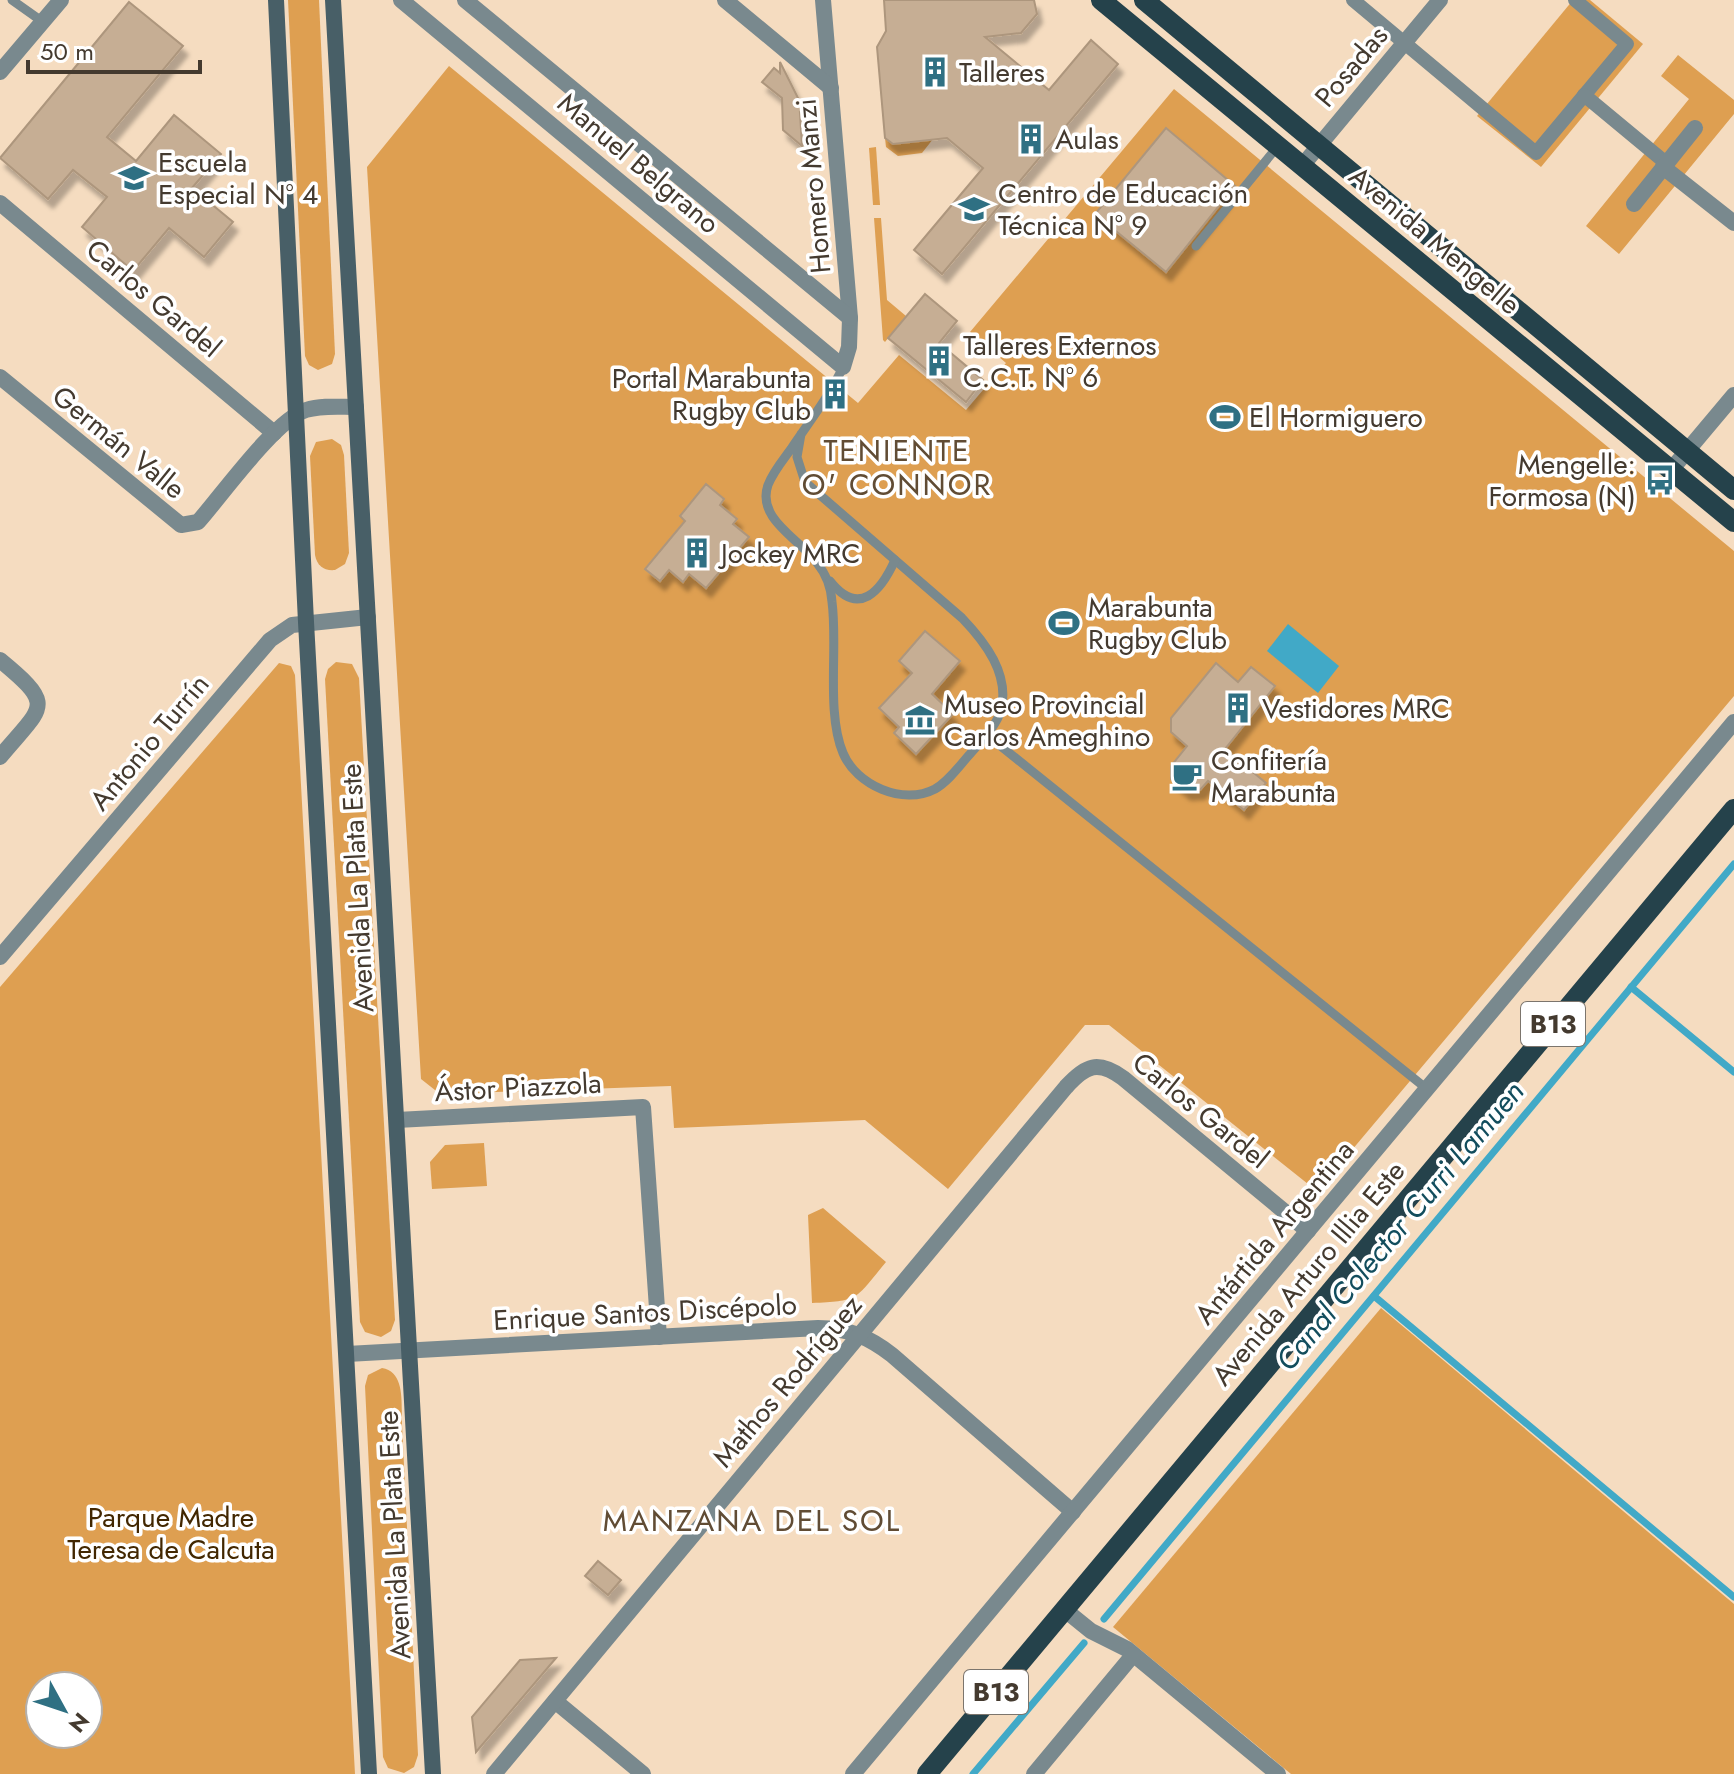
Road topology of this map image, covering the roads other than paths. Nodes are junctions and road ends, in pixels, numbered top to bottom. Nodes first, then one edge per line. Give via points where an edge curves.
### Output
1 (12, 0) edge
2 (61, 0) edge
3 (276, 0) edge
4 (333, 0) edge
5 (401, 0) edge
6 (465, 0) edge
7 (725, 0) edge
8 (823, 0) edge
9 (1101, 0) edge
10 (1144, 0) edge
11 (1353, 0) edge
12 (1440, 0) edge
13 (1575, 0) edge
14 (43, 22) junction
15 (1404, 43) junction
16 (22, 46) junction
17 (0, 54) edge
18 (0, 72) edge
19 (831, 88) junction
20 (1584, 95) junction
21 (1695, 128) dead end
22 (1319, 145) junction
23 (1278, 146) junction
24 (1665, 165) junction
25 (1302, 166) junction
26 (0, 203) edge
27 (1634, 204) dead end
28 (1734, 223) edge
29 (1196, 246) dead end
30 (850, 318) junction
31 (843, 367) junction
32 (0, 377) edge
33 (1734, 395) edge
34 (356, 407) junction
35 (296, 414) junction
36 (274, 433) junction
37 (801, 434) junction
38 (1687, 451) junction
39 (1671, 470) junction
40 (1734, 490) edge
41 (1734, 522) edge
42 (895, 560) junction
43 (823, 572) junction
44 (368, 617) junction
45 (306, 622) junction
46 (0, 660) edge
47 (1734, 722) edge
48 (987, 735) junction
49 (0, 757) edge
50 (1734, 809) edge
51 (0, 957) edge
52 (1095, 1066) joint
53 (1427, 1089) junction
54 (397, 1120) junction
55 (1308, 1231) junction
56 (860, 1334) junction
57 (659, 1337) junction
58 (409, 1351) junction
59 (347, 1354) junction
60 (1073, 1512) junction
61 (1065, 1610) junction
62 (1133, 1655) junction
63 (555, 1701) junction
64 (369, 1774) edge
65 (433, 1774) edge
66 (494, 1774) edge
67 (643, 1774) edge
68 (853, 1774) edge
69 (927, 1774) edge
70 (1034, 1774) edge
71 (1278, 1774) edge

1 - 14 lane
2 - 14 street
3 - 35 main road, Avenida La Plata Este
4 - 34 main road, Avenida La Plata Este
5 - 31 street, Manuel Belgrano
6 - 30 street, Manuel Belgrano
7 - 19 street
8 - 19 street, Homero Manzi
9 - 23 main road, Avenida Mengelle
10 - 22 main road, Avenida Mengelle
11 - 15 street
12 - 15 street, Posadas
13 - 20 street via 1627,44
14 - 16 street
15 - 20 street via 1536,153
15 - 22 street, Posadas
16 - 17 street
16 - 18 street
19 - 30 street, Homero Manzi
20 - 24 street
21 - 24 street
22 - 25 street, Posadas
22 - 38 main road, Avenida Mengelle
23 - 25 main road, Avenida Mengelle
23 - 29 lane
24 - 27 street
24 - 28 street
25 - 39 main road, Avenida Mengelle
26 - 36 street, Carlos Gardel
30 - 31 street, Homero Manzi
31 - 37 lane
32 - 36 street, Germán Valle via 181,525 198,522
33 - 38 street
34 - 35 street
34 - 44 main road, Avenida La Plata Este
35 - 36 street, Germán Valle
35 - 45 main road, Avenida La Plata Este
37 - 42 lane via 797,457 805,482
37 - 43 lane via 765,498 773,518
38 - 39 street
38 - 40 main road, Avenida Mengelle
39 - 41 main road, Avenida Mengelle
42 - 43 lane via 881,587 862,599 840,592
42 - 48 lane via 962,618 993,658 1001,710
43 - 48 lane via 833,611 838,738 850,767 889,792 922,793 936,789
44 - 45 street, Antonio Turrín
44 - 54 main road, Avenida La Plata Este
45 - 51 street, Antonio Turrín via 270,640
45 - 59 main road, Avenida La Plata Este
46 - 49 street via 29,684 39,704
47 - 53 street, Antártida Argentina
48 - 53 lane
50 - 61 main road, Avenida Arturo Illia Este / B13
52 - 55 street, Carlos Gardel via 1123,1078
52 - 56 street, Mathos Rodríguez via 1066,1087
53 - 55 street, Antártida Argentina
54 - 57 street, Ástor Piazzola via 643,1107
54 - 58 main road, Avenida La Plata Este
55 - 60 street, Antártida Argentina
56 - 57 street, Enrique Santos Discépolo via 818,1328
56 - 60 street, Enrique Santos Discépolo via 892,1355
56 - 63 street, Mathos Rodríguez
57 - 58 street, Enrique Santos Discépolo
58 - 59 street, Enrique Santos Discépolo
58 - 65 main road, Avenida La Plata Este
59 - 64 main road, Avenida La Plata Este
60 - 68 street, Antártida Argentina
61 - 62 street
61 - 69 main road, Avenida Arturo Illia Este / B13
62 - 70 street
62 - 71 street
63 - 66 street, Mathos Rodríguez
63 - 67 street

